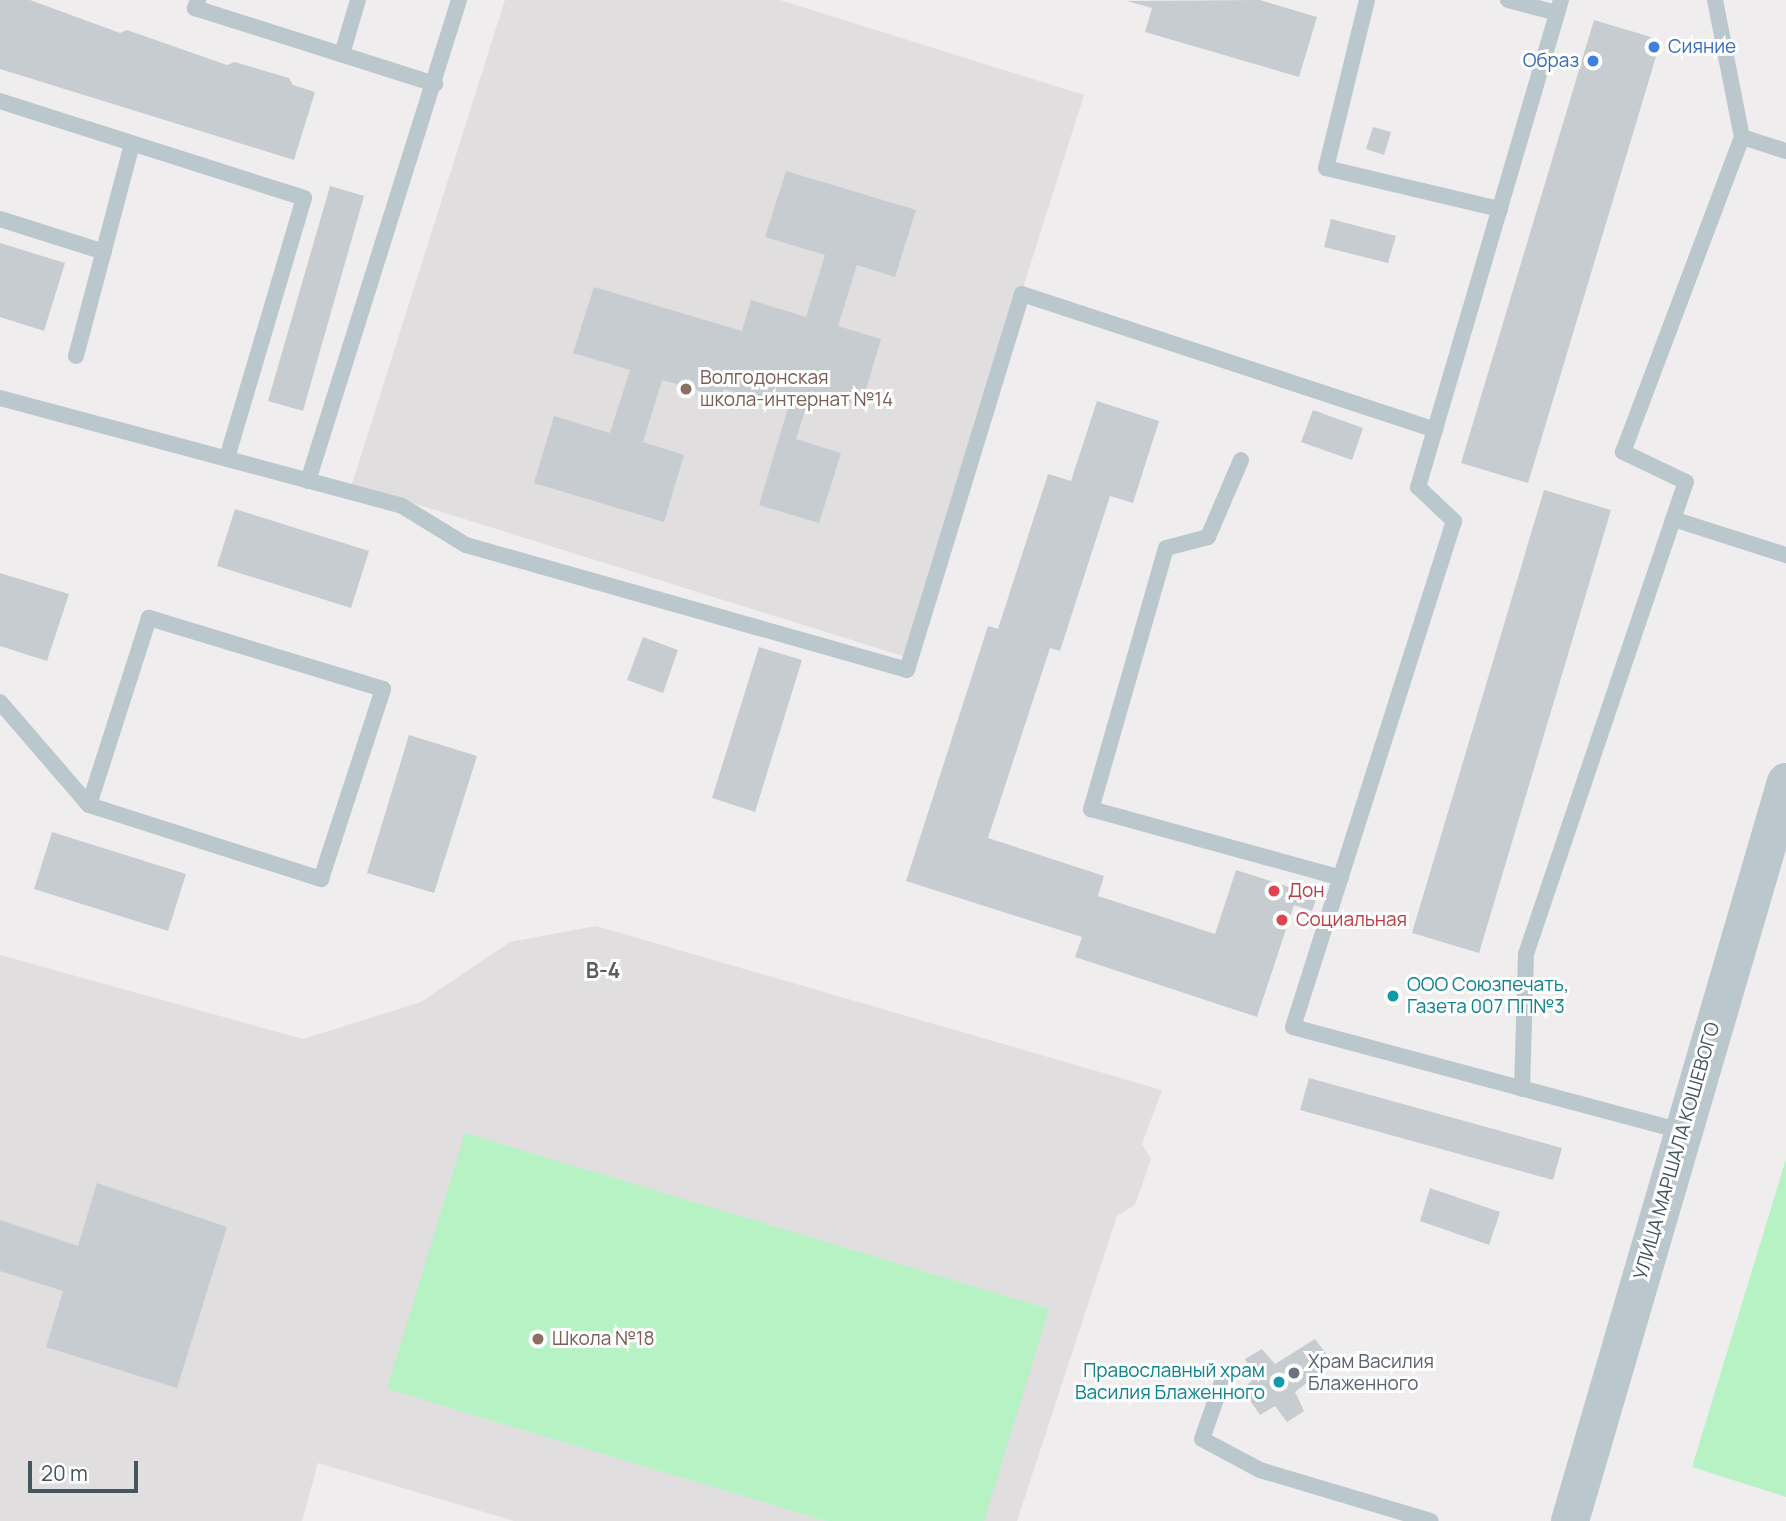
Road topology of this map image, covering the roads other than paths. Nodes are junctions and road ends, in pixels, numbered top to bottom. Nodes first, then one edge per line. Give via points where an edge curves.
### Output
1 (198, 0) edge
2 (358, 0) edge
3 (459, 0) edge
4 (1367, 0) edge
5 (1508, 0) edge
6 (1715, 0) edge
7 (1559, 6) edge
8 (342, 54) junction
9 (435, 84) junction
10 (0, 101) edge
11 (1742, 137) junction
12 (132, 144) junction
13 (1786, 151) edge
14 (1500, 209) junction
15 (0, 219) edge
16 (104, 252) junction
17 (76, 356) dead end
18 (0, 398) edge
19 (1435, 430) junction
20 (228, 458) junction
21 (1241, 460) dead end
22 (308, 481) junction
23 (1673, 519) junction
24 (1786, 555) edge
25 (0, 702) edge
26 (1786, 782) edge
27 (89, 805) junction
28 (1341, 878) junction
29 (1522, 1089) junction
30 (1682, 1131) junction
31 (1222, 1382) dead end
32 (1432, 1521) edge
33 (1570, 1521) edge

1 - 8 lane via 195,8
2 - 8 lane
3 - 9 lane
4 - 14 lane via 1326,168
5 - 7 lane
6 - 11 lane
7 - 14 lane
8 - 9 lane
9 - 22 lane
10 - 12 lane
11 - 13 lane
11 - 23 lane via 1623,452 1686,482
12 - 16 lane
12 - 20 lane via 304,198
14 - 19 lane
15 - 16 lane
16 - 17 lane
18 - 20 lane
19 - 22 lane via 1023,294 907,670 466,545 402,506
19 - 28 lane via 1418,487 1454,521
20 - 22 lane
21 - 28 lane via 1209,537 1166,548 1091,809
23 - 24 lane
23 - 29 lane via 1526,954
25 - 27 lane
26 - 30 street, УЛИЦА МАРШАЛА КОШЕВОГО
27 - 27 lane via 321,879 383,689 149,618
28 - 29 lane via 1293,1027
29 - 30 lane
30 - 33 street, УЛИЦА МАРШАЛА КОШЕВОГО
31 - 32 lane via 1202,1438 1260,1470

